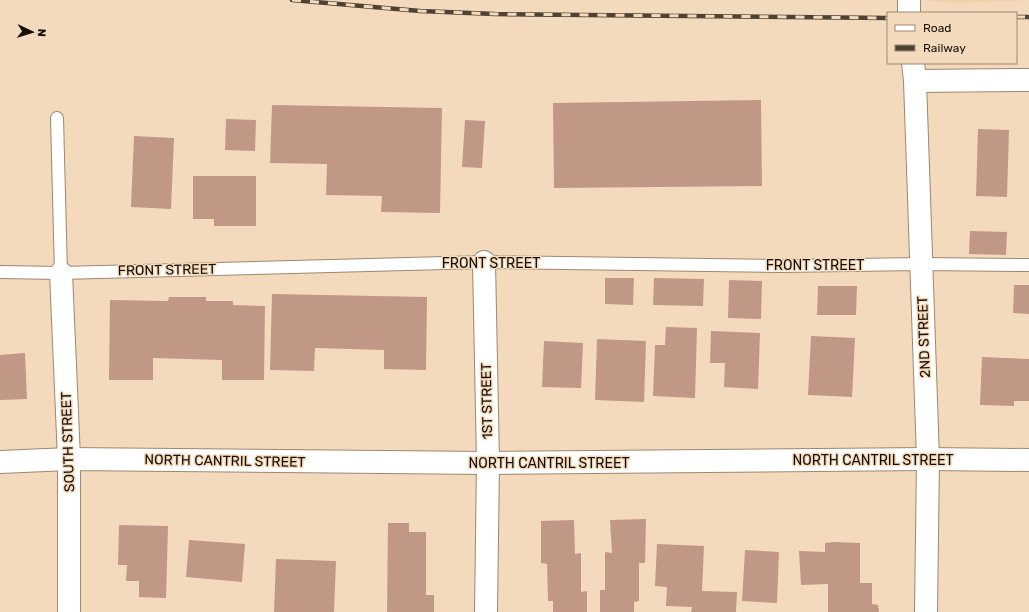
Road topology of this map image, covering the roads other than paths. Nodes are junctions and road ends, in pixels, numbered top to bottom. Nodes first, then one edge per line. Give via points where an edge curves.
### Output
1 (909, 0) edge
2 (909, 12) edge
3 (914, 72) edge
4 (1029, 80) edge
5 (57, 118) dead end
6 (484, 262) junction
7 (921, 264) junction
8 (1029, 265) edge
9 (0, 272) edge
10 (61, 273) junction
11 (69, 459) junction
12 (928, 459) junction
13 (1029, 460) edge
14 (0, 462) edge
15 (488, 463) junction
16 (69, 612) edge
17 (486, 612) edge
18 (926, 612) edge

1 - 2 street
3 - 4 street
3 - 7 street, 2ND STREET
5 - 10 lane
6 - 7 lane, FRONT STREET via 772,266
6 - 10 lane, FRONT STREET
6 - 15 street, 1ST STREET
7 - 8 lane, FRONT STREET
7 - 12 street, 2ND STREET
9 - 10 lane, FRONT STREET
10 - 11 street, SOUTH STREET
11 - 14 street, NORTH CANTRIL STREET
11 - 15 street, NORTH CANTRIL STREET
11 - 16 street, SOUTH STREET
12 - 13 street, NORTH CANTRIL STREET
12 - 15 street, NORTH CANTRIL STREET
12 - 18 street, 2ND STREET
15 - 17 street, 1ST STREET

